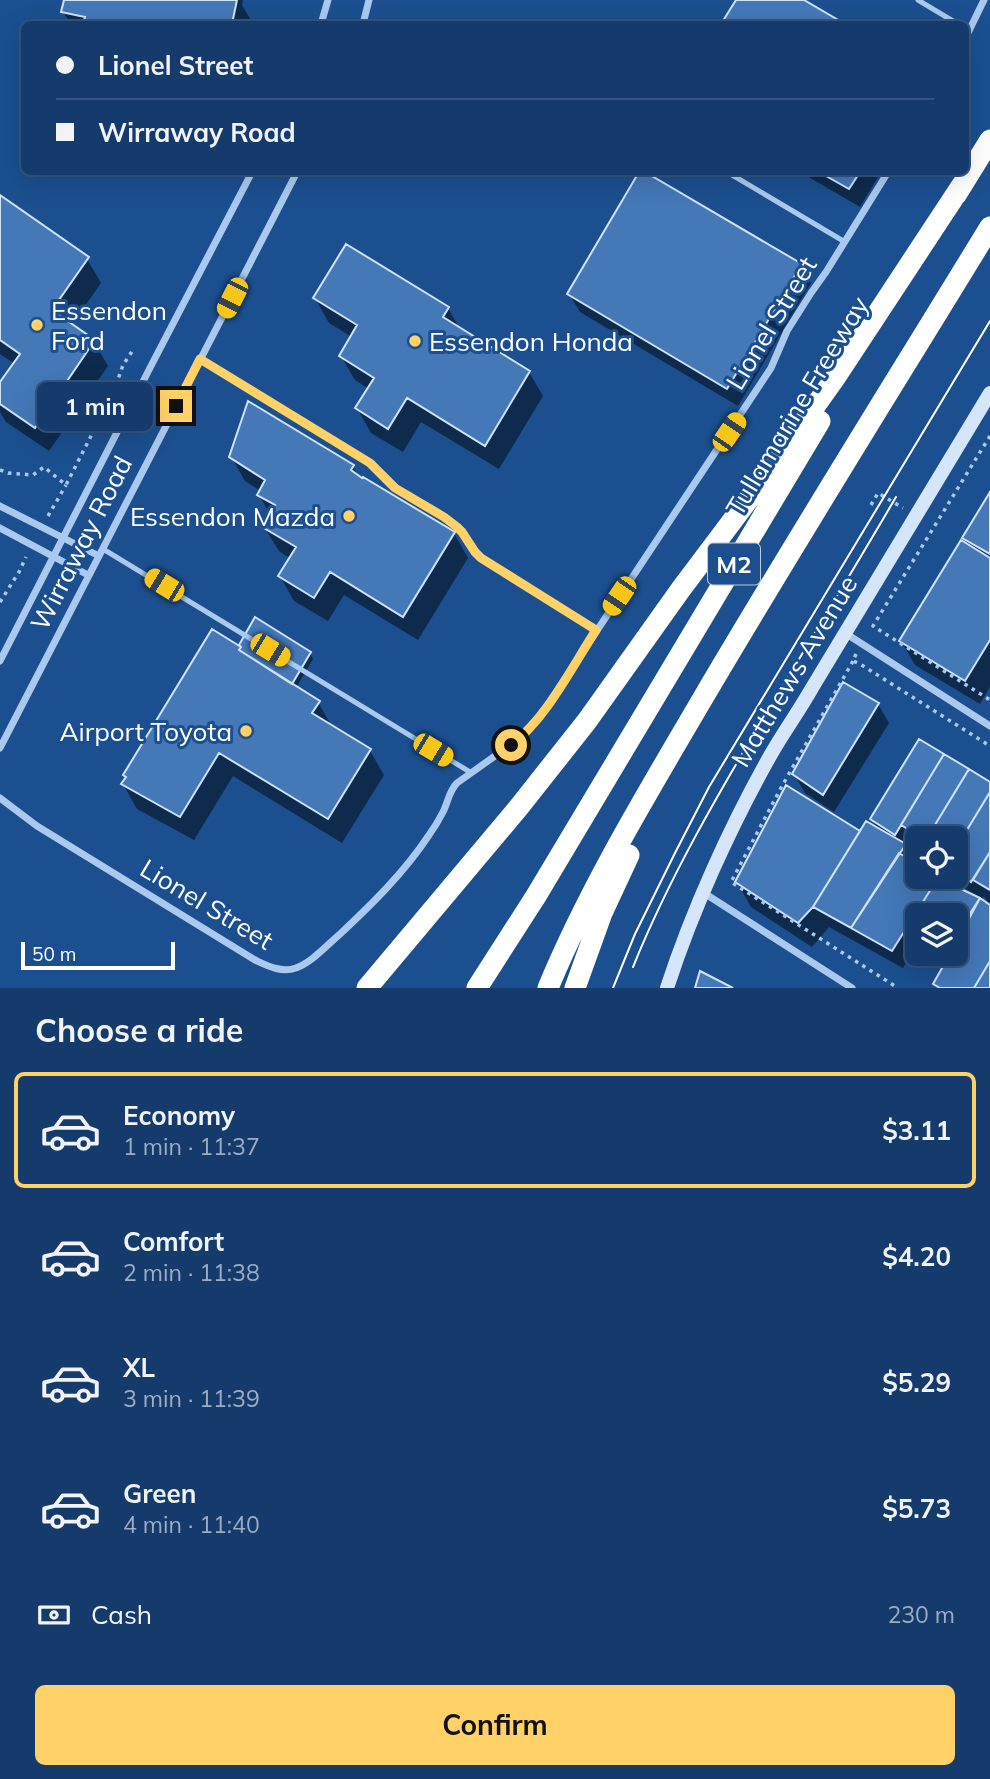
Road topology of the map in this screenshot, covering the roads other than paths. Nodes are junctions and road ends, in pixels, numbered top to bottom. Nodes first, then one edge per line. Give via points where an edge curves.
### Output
1 (328, 0) edge
2 (369, 0) edge
3 (918, 0) edge
4 (984, 0) edge
5 (322, 21) edge
6 (364, 21) edge
7 (953, 21) edge
8 (969, 28) edge
9 (990, 140) edge
10 (969, 174) edge
11 (250, 175) edge
12 (295, 175) edge
13 (732, 175) edge
14 (886, 175) edge
15 (968, 175) edge
16 (962, 185) junction
17 (990, 227) edge
18 (845, 242) junction
19 (200, 359) junction
20 (990, 393) edge
21 (0, 506) edge
22 (0, 528) edge
23 (64, 538) junction
24 (101, 552) junction
25 (54, 556) junction
26 (88, 575) junction
27 (751, 616) junction
28 (596, 630) junction
29 (845, 633) junction
30 (0, 661) edge
31 (990, 726) edge
32 (0, 748) edge
33 (470, 772) junction
34 (0, 799) edge
35 (704, 893) junction
36 (367, 988) edge
37 (477, 988) edge
38 (548, 988) edge
39 (575, 988) edge
40 (667, 988) edge
41 (852, 988) edge

1 - 5 street
2 - 6 street
3 - 7 lane
4 - 8 street
9 - 10 highway, Tullamarine Freeway / M2
11 - 23 street, Wirraway Road
12 - 19 street, Wirraway Road
13 - 18 lane
14 - 18 street, Lionel Street
15 - 16 highway, Tullamarine Freeway / M2
16 - 36 highway via 827,389 587,722
16 - 37 highway, Tullamarine Freeway / M2
17 - 27 highway, M2
18 - 28 street, Lionel Street via 787,331 771,368
19 - 24 street, Wirraway Road
19 - 28 lane via 370,463 395,488 457,527 481,558
20 - 29 main road, Matthews Avenue
21 - 23 street
22 - 25 street
23 - 24 street
23 - 25 street, Wirraway Road
24 - 26 street, Wirraway Road
24 - 33 lane
25 - 26 street
25 - 30 street, Wirraway Road
26 - 32 street, Wirraway Road
27 - 38 highway, M2 via 642,803
27 - 39 highway via 622,870
28 - 33 street, Lionel Street via 528,729
29 - 31 street
29 - 35 main road, Matthews Avenue via 771,754
33 - 34 street, Lionel Street via 453,787 427,837 389,885 307,962 281,969 267,966
35 - 40 main road, Matthews Avenue
35 - 41 street

